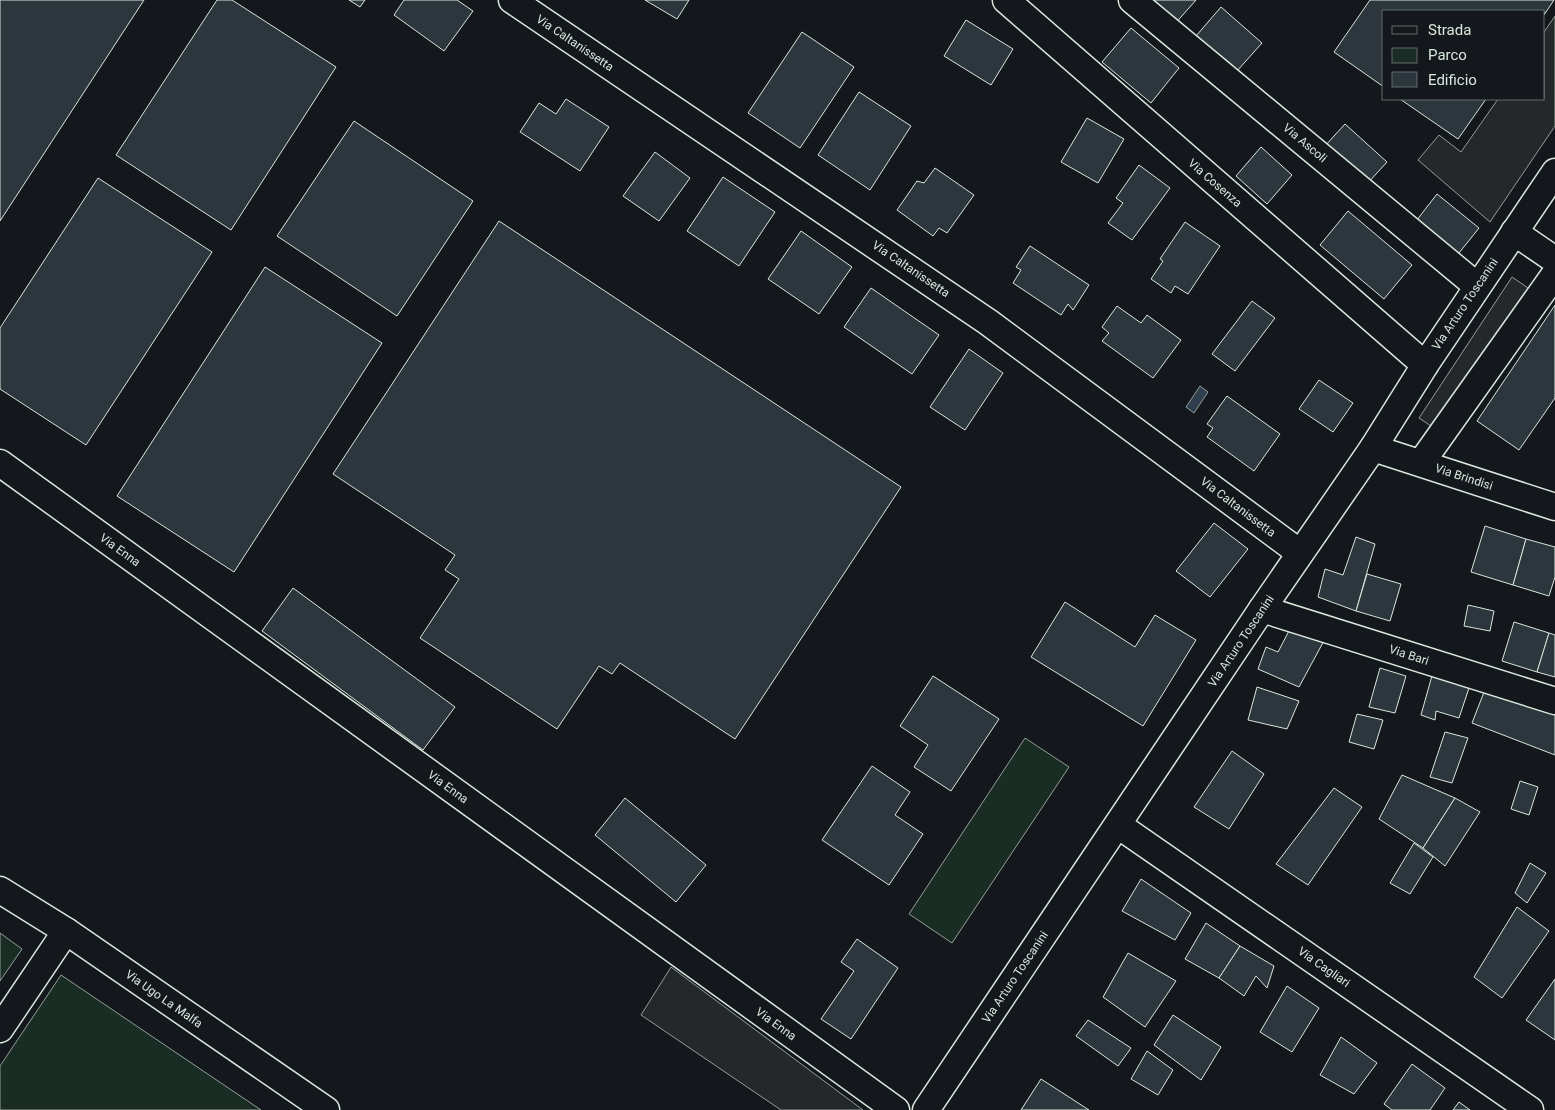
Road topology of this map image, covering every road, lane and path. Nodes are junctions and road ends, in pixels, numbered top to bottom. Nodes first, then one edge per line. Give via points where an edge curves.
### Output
1 (512, 0) edge
2 (1006, 0) edge
3 (1132, 0) edge
4 (1555, 172) edge
5 (1514, 232) junction
6 (1555, 260) edge
7 (1555, 274) edge
8 (1477, 286) junction
9 (1424, 365) junction
10 (1373, 448) junction
11 (0, 463) edge
12 (1421, 463) junction
13 (1555, 507) edge
14 (1300, 553) junction
15 (1262, 609) junction
16 (1555, 701) edge
17 (1118, 825) junction
18 (0, 890) edge
19 (66, 931) junction
20 (0, 1029) edge
21 (326, 1110) edge
22 (896, 1110) edge
23 (926, 1110) edge
24 (1530, 1110) edge

1 - 14 street, Via Caltanissetta via 988,322
2 - 9 street, Via Cosenza
3 - 8 street, Via Ascoli
4 - 5 street, Via Arturo Toscanini
5 - 6 street
5 - 8 street, Via Arturo Toscanini
7 - 12 street
8 - 9 street, Via Arturo Toscanini
9 - 10 street, Via Arturo Toscanini
10 - 12 street, Via Brindisi
10 - 14 street, Via Arturo Toscanini
11 - 22 street, Via Enna
12 - 13 street, Via Brindisi
14 - 15 street, Via Arturo Toscanini
15 - 16 street, Via Bari
15 - 17 street, Via Arturo Toscanini
17 - 23 street, Via Arturo Toscanini
17 - 24 street, Via Cagliari
18 - 19 street, Via Ugo La Malfa
19 - 20 street
19 - 21 street, Via Ugo La Malfa

